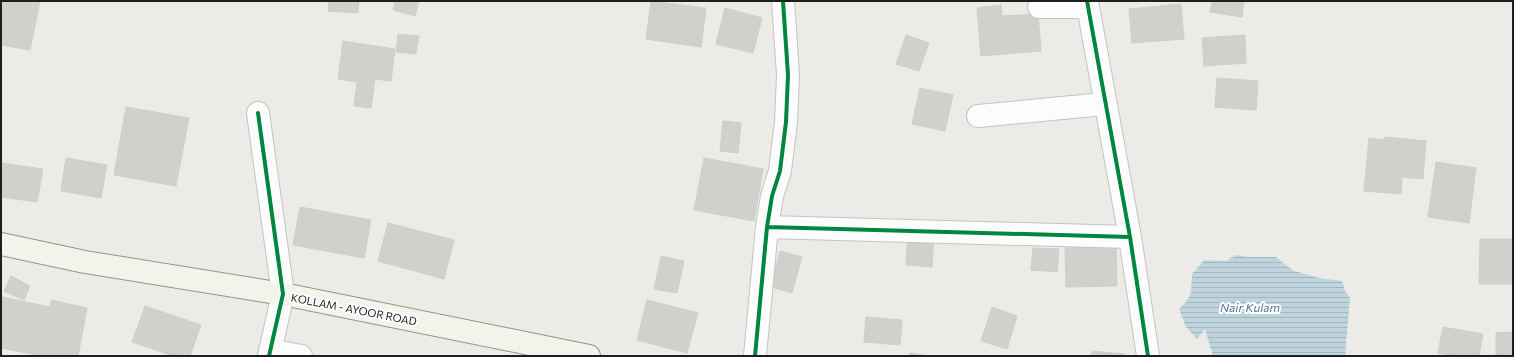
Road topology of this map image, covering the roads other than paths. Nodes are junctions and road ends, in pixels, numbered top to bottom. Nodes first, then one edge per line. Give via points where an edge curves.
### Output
1 (783, 1) edge
2 (1087, 4) edge
3 (1039, 6) dead end
4 (1104, 104) junction
5 (258, 113) dead end
6 (978, 116) dead end
7 (767, 227) junction
8 (1130, 236) junction
9 (1, 244) edge
10 (283, 294) junction
11 (270, 353) edge
12 (301, 356) edge
13 (589, 356) edge
14 (755, 356) edge
15 (1148, 356) edge

1 - 7 street via 788,75 786,122 780,171 772,196
2 - 3 street
2 - 4 street
4 - 6 street
4 - 8 street
5 - 10 street
7 - 8 street
7 - 14 street
8 - 15 street
9 - 10 main road, KOLLAM - AYOOR ROAD via 85,262
10 - 11 street
10 - 13 main road, KOLLAM - AYOOR ROAD
11 - 12 street

